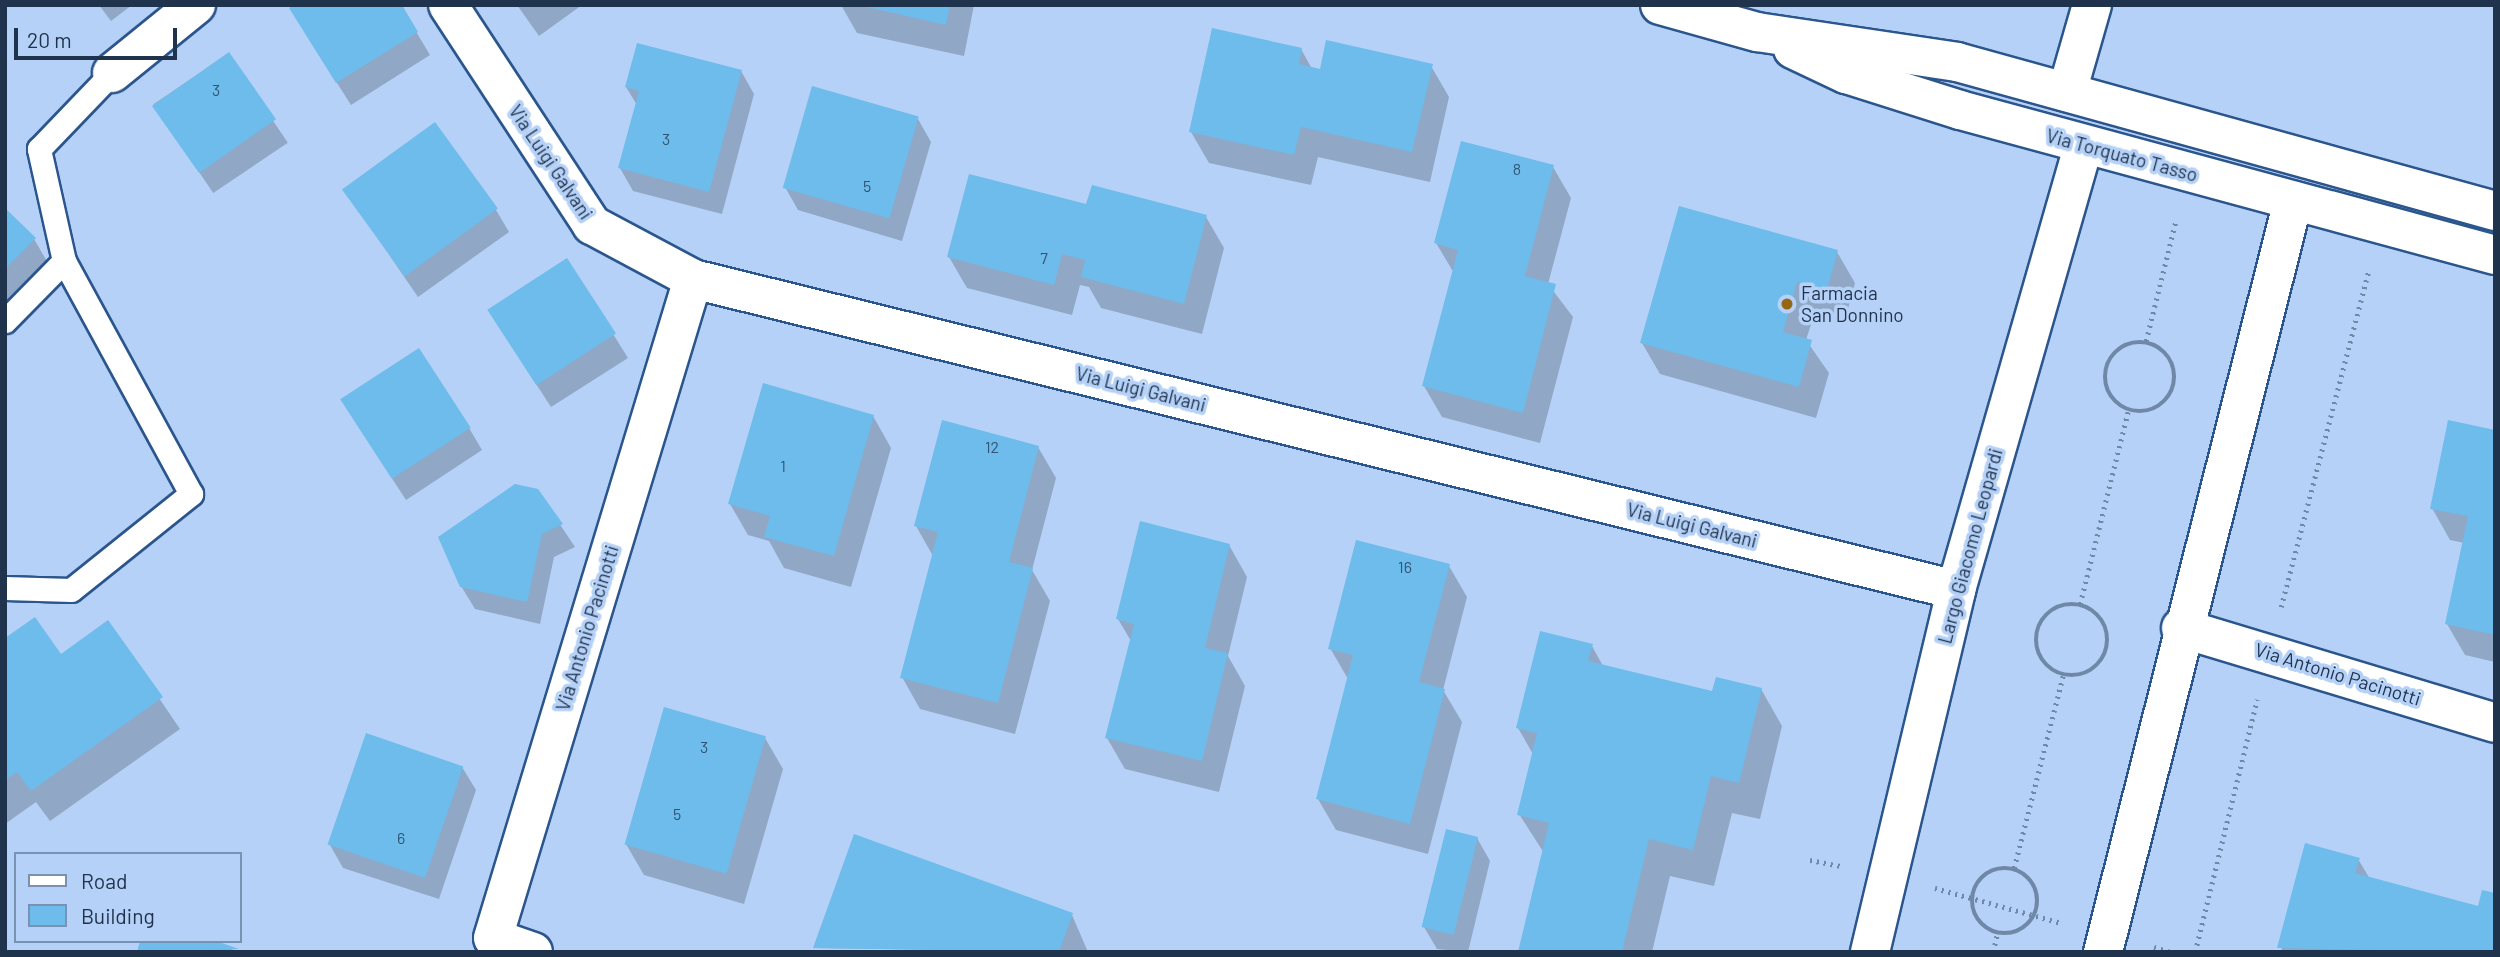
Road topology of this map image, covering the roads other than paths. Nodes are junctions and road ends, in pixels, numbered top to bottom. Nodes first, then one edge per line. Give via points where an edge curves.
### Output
1 (197, 5) edge
2 (448, 5) edge
3 (1660, 5) edge
4 (2092, 5) edge
5 (1757, 32) junction
6 (112, 73) joint
7 (2067, 92) junction
8 (2084, 145) junction
9 (2293, 201) junction
10 (2495, 211) edge
11 (2495, 255) edge
12 (64, 261) junction
13 (693, 279) junction
14 (5, 321) edge
15 (5, 588) edge
16 (1956, 590) junction
17 (2181, 628) junction
18 (2495, 723) edge
19 (2105, 943) edge
20 (533, 952) edge
21 (1870, 952) edge

1 - 6 street
2 - 13 street, Via Luigi Galvani via 592,225
3 - 5 street, Via Torquato Tasso
4 - 7 street
5 - 7 street, Via Torquato Tasso via 1957,62
5 - 8 street, Via Torquato Tasso via 1846,74
6 - 12 lane via 39,149
7 - 10 street, Via Torquato Tasso
8 - 9 street, Via Torquato Tasso
8 - 16 street, Largo Giacomo Leopardi
9 - 11 street, Via Torquato Tasso
9 - 17 street
12 - 14 lane
12 - 15 lane via 191,494 71,590
13 - 16 street, Via Luigi Galvani
13 - 20 street, Via Antonio Pacinotti via 493,938
16 - 21 street, Largo Giacomo Leopardi
17 - 18 street, Via Antonio Pacinotti
17 - 19 street

